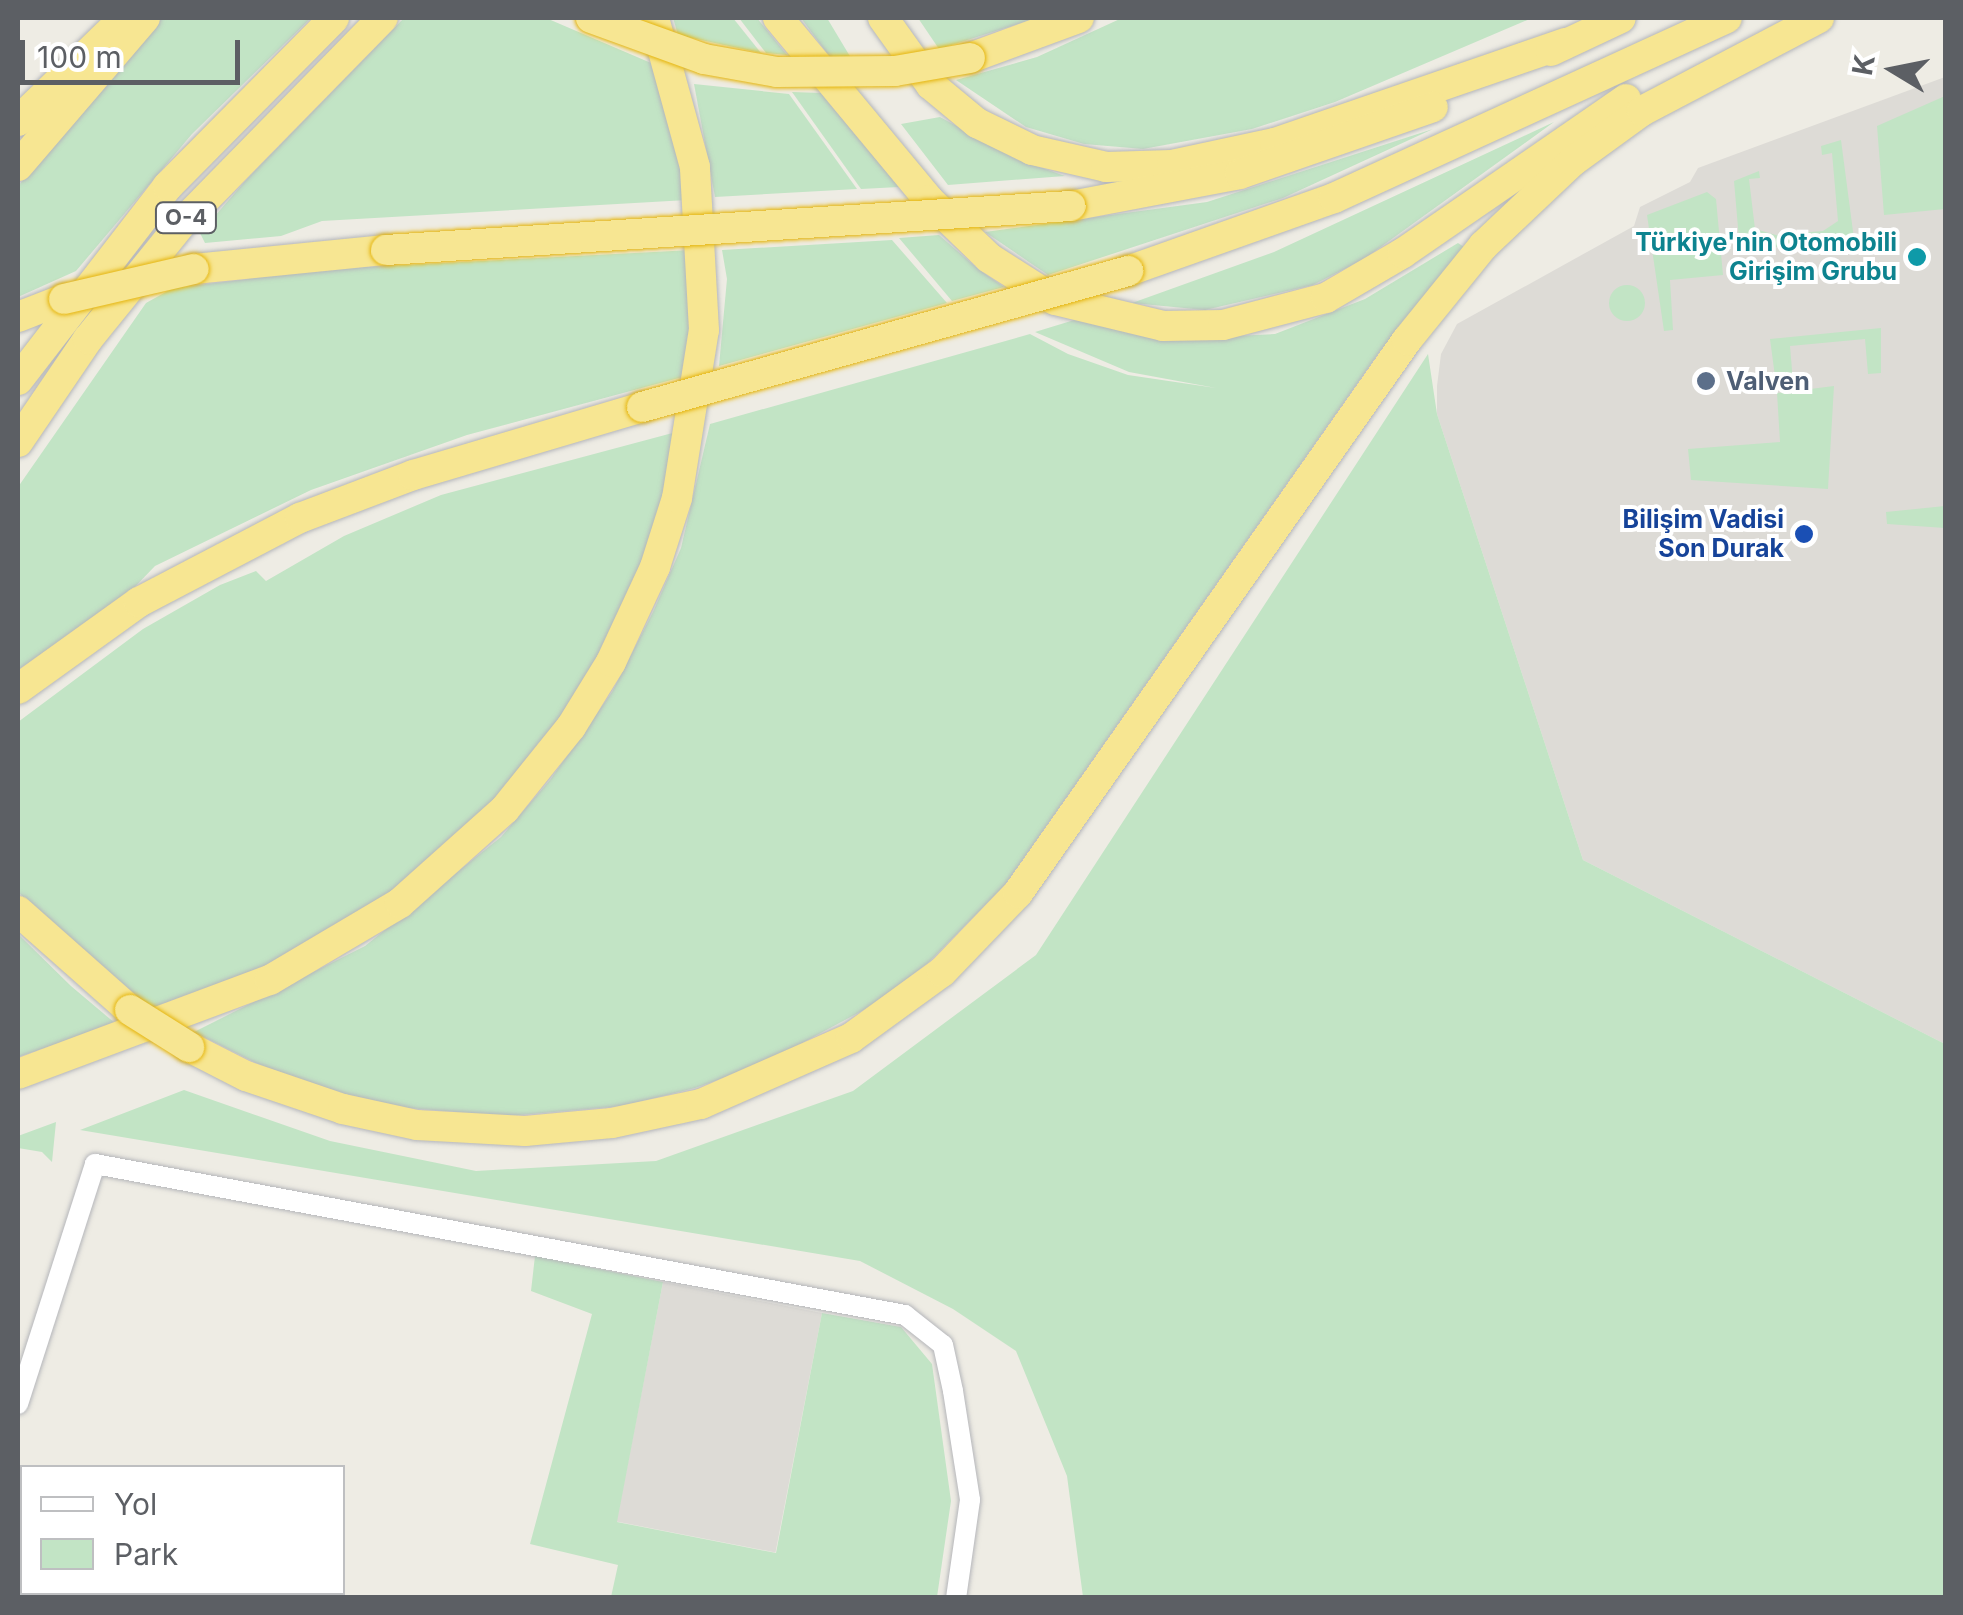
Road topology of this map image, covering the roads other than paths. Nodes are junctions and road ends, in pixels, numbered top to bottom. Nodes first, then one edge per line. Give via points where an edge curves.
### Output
1 (123, 18) edge
2 (145, 18) edge
3 (334, 18) edge
4 (383, 18) edge
5 (591, 18) edge
6 (654, 18) edge
7 (778, 18) edge
8 (883, 18) edge
9 (1079, 18) edge
10 (1621, 18) edge
11 (1726, 18) edge
12 (1785, 18) edge
13 (1819, 18) edge
14 (1566, 43) junction
15 (18, 121) edge
16 (18, 166) edge
17 (18, 318) edge
18 (18, 380) edge
19 (18, 442) edge
20 (18, 689) edge
21 (18, 911) edge
22 (18, 1074) edge
23 (18, 1404) edge
24 (956, 1598) edge

1 - 15 highway
2 - 16 highway
3 - 18 highway, O-4 via 168,186
4 - 19 highway, O-4 via 182,222 88,339
5 - 9 highway, bridge via 690,56 777,72 876,72 970,58
6 - 22 highway via 694,166 704,330 677,498 655,567 611,662 571,727 505,809 400,903 257,986
7 - 12 highway via 928,200 990,258 1054,300 1126,321 1192,327 1256,320 1326,298 1404,253 1633,95
8 - 14 highway via 931,85 977,123 1032,150 1106,168 1172,165 1275,143
10 - 14 highway
11 - 20 highway, bridge via 1334,198 1128,272 413,475 300,518 139,602
13 - 21 highway, bridge via 1676,91 1572,161 1470,260 1053,849 942,972 851,1038 767,1080 670,1112 550,1130 450,1128 370,1116 278,1089 188,1047 130,1010
14 - 17 highway, bridge via 1476,90 1330,147 1196,184 1071,206 386,250 194,269 64,299
23 - 24 street via 95,1164 905,1316 943,1345 953,1392 970,1500

